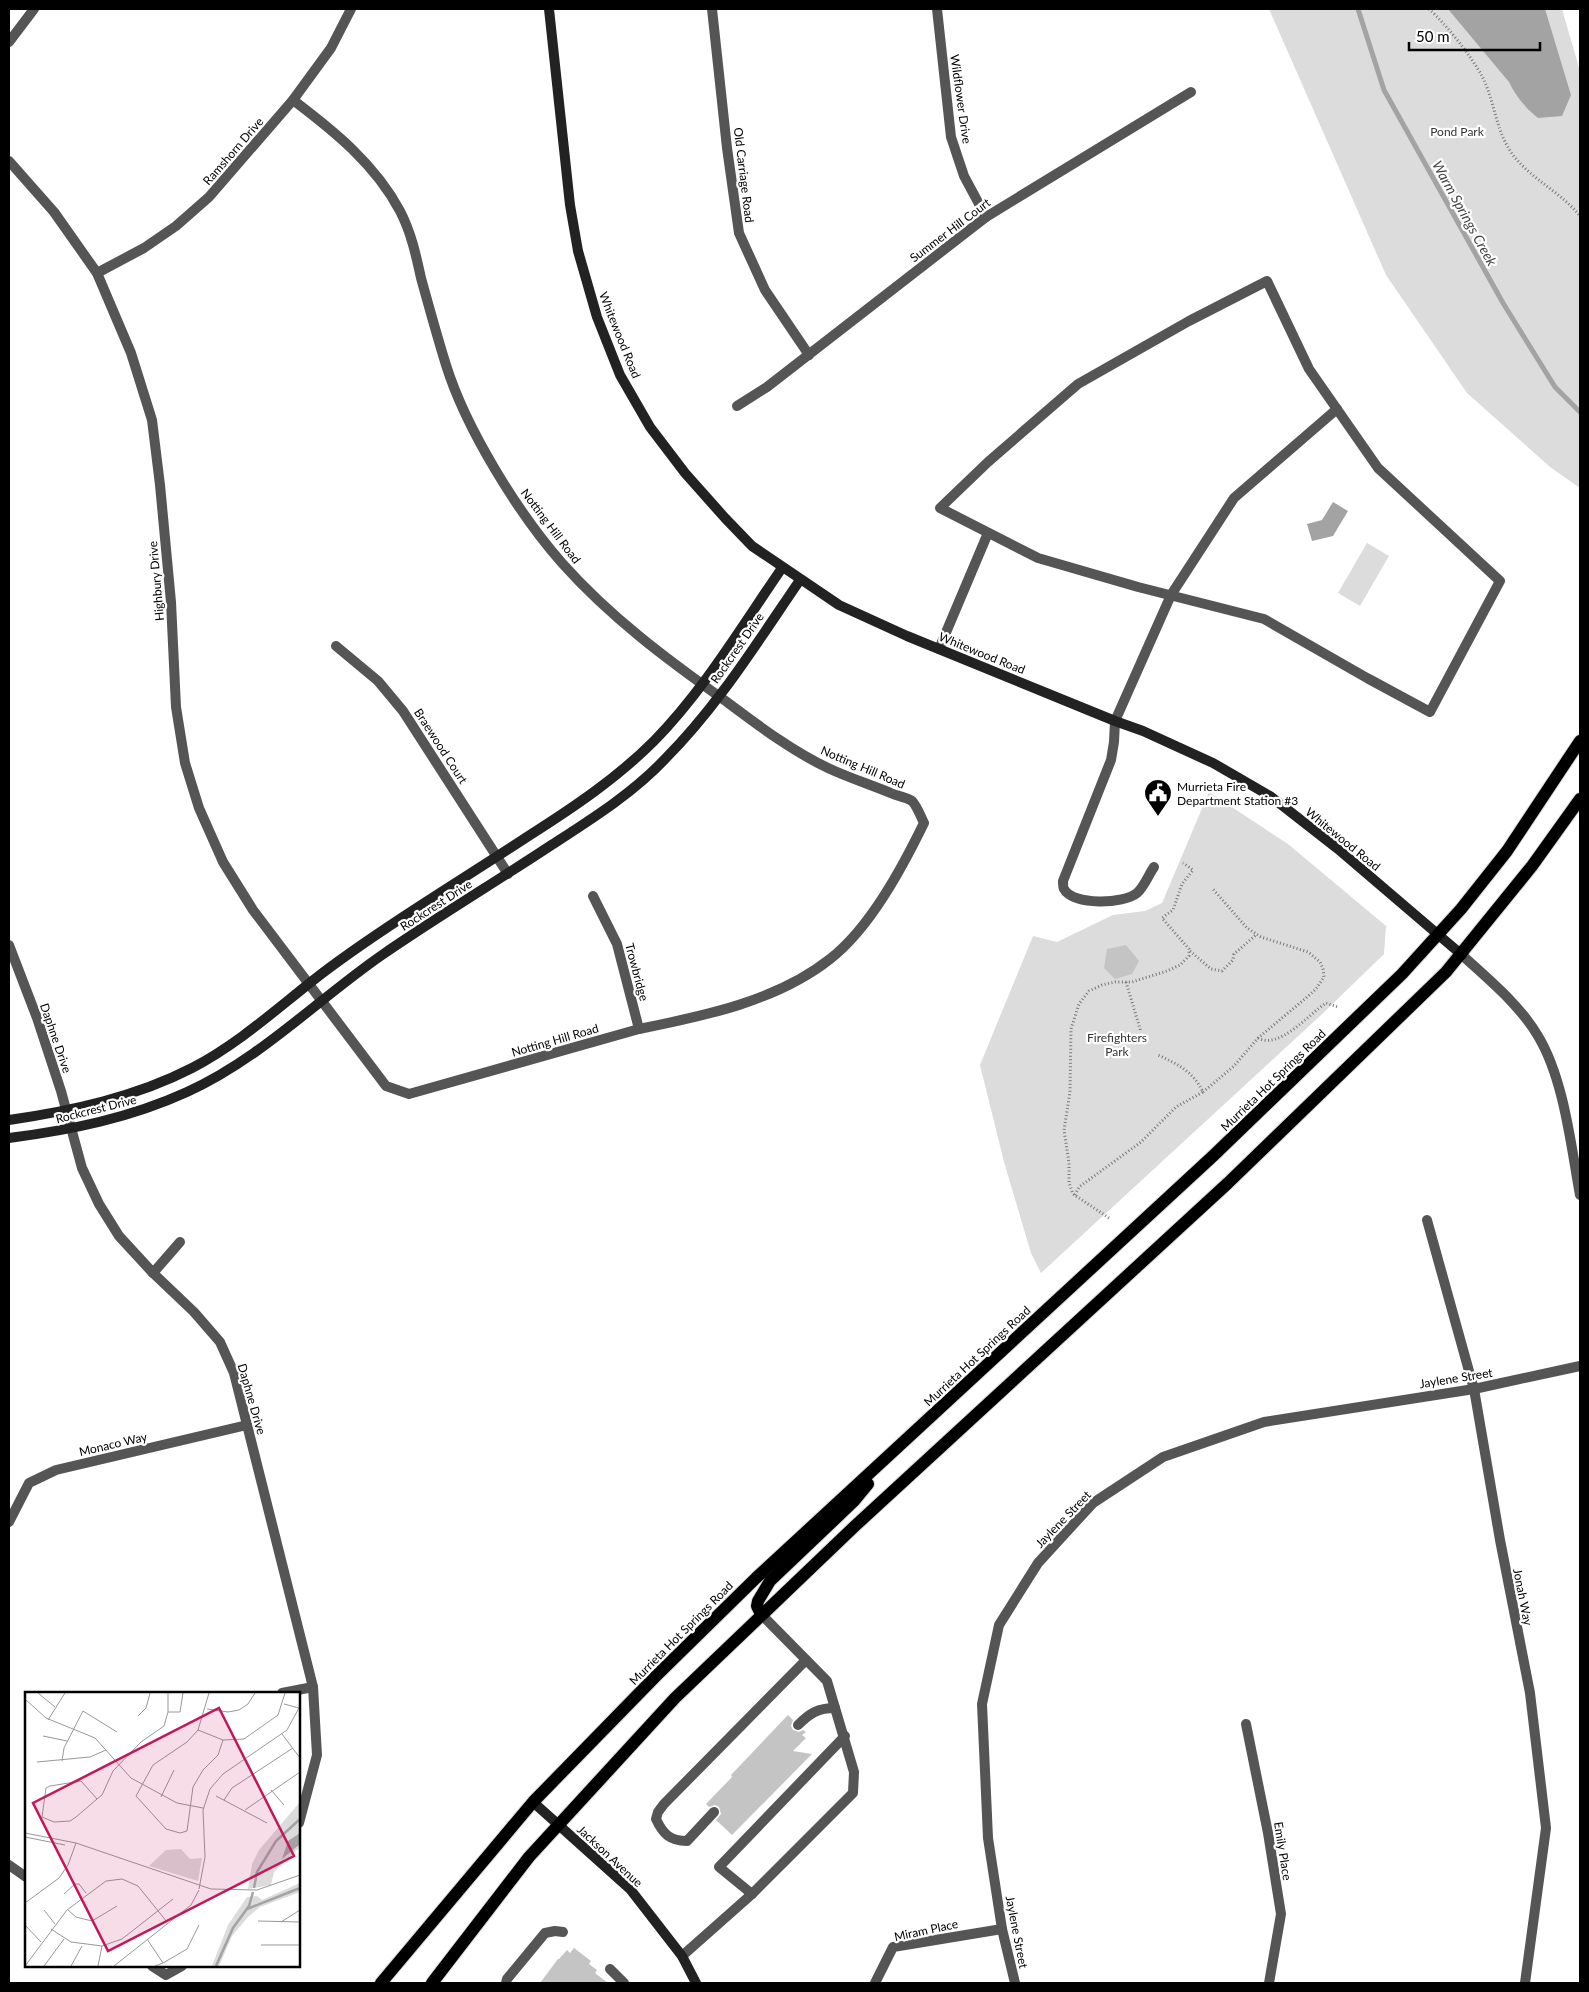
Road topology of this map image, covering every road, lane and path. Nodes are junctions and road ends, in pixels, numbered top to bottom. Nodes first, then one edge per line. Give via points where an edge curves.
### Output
1 (34, 9) edge
2 (352, 9) edge
3 (549, 9) edge
4 (712, 9) edge
5 (937, 9) edge
6 (1429, 9) edge
7 (9, 42) edge
8 (1191, 92) dead end
9 (293, 100) junction
10 (9, 161) edge
11 (1580, 216) edge
12 (986, 217) junction
13 (97, 273) junction
14 (809, 355) junction
15 (737, 406) dead end
16 (1337, 409) junction
17 (988, 533) junction
18 (782, 568) junction
19 (800, 580) junction
20 (1171, 595) junction
21 (336, 646) dead end
22 (938, 649) junction
23 (702, 684) junction
24 (718, 696) junction
25 (1115, 721) junction
26 (1580, 741) edge
27 (1580, 799) edge
28 (497, 856) junction
29 (1183, 863) dead end
30 (1154, 867) dead end
31 (508, 874) junction
32 (1212, 888) dead end
33 (593, 896) dead end
34 (1256, 935) junction
35 (1438, 935) junction
36 (9, 945) edge
37 (1189, 950) junction
38 (1462, 955) junction
39 (1126, 982) junction
40 (308, 984) junction
41 (322, 1000) junction
42 (1338, 1007) dead end
43 (639, 1028) junction
44 (1141, 1032) dead end
45 (1258, 1038) junction
46 (1158, 1055) dead end
47 (1203, 1092) junction
48 (66, 1110) junction
49 (9, 1120) edge
50 (71, 1128) junction
51 (9, 1138) edge
52 (1075, 1195) junction
53 (1580, 1195) edge
54 (1109, 1218) dead end
55 (1426, 1220) dead end
56 (180, 1242) dead end
57 (153, 1273) junction
58 (1580, 1366) edge
59 (1474, 1389) junction
60 (247, 1425) junction
61 (868, 1476) junction
62 (9, 1522) edge
63 (761, 1614) junction
64 (806, 1660) junction
65 (313, 1687) junction
66 (287, 1692) edge
67 (835, 1708) junction
68 (1246, 1724) dead end
69 (798, 1725) dead end
70 (845, 1736) junction
71 (533, 1802) junction
72 (714, 1812) dead end
73 (300, 1819) edge
74 (558, 1824) junction
75 (9, 1865) edge
76 (25, 1877) edge
77 (752, 1894) junction
78 (1002, 1929) junction
79 (563, 1932) dead end
80 (682, 1956) junction
81 (154, 1967) edge
82 (180, 1967) edge
83 (610, 1969) dead end
84 (381, 1983) edge
85 (432, 1983) edge
86 (506, 1983) edge
87 (624, 1983) edge
88 (696, 1983) edge
89 (875, 1983) edge
90 (1015, 1983) edge
91 (1269, 1983) edge
92 (1525, 1983) edge

1 - 7 street
2 - 9 street, Ramshorn Drive via 331,48
3 - 18 street, Whitewood Road via 578,251 597,317 620,375 650,426 685,473 752,546
4 - 14 street, Old Carriage Road via 739,233 765,290
5 - 12 street, Wildflower Drive via 951,138 964,176
6 - 11 path via 1483,78 1502,137 1512,154 1526,171 1561,196
8 - 12 street, Summer Hill Court
9 - 13 street, Ramshorn Drive via 209,196 176,226 144,248
9 - 23 street, Notting Hill Road via 357,153 384,185 400,212 412,241 447,368 483,448 536,530 561,562 613,616
10 - 13 street, Highbury Drive via 54,212
12 - 14 street, Summer Hill Court
13 - 40 street, Highbury Drive via 131,353 152,420 171,602 176,707 185,763 199,808 223,862 253,910
14 - 15 street, Summer Hill Court
16 - 17 street via 1309,369 1267,281 1078,384 940,508
16 - 20 street via 1234,498
16 - 20 street via 1378,468 1500,581 1430,712 1264,618
17 - 20 street via 1038,558
17 - 22 street
18 - 19 street, Whitewood Road
18 - 23 street, Rockcrest Drive
19 - 22 street, Whitewood Road via 839,605
19 - 24 street, Rockcrest Drive
20 - 25 street
21 - 28 street, Braewood Court via 378,681 403,710
22 - 25 street, Whitewood Road
23 - 24 street, Notting Hill Road
23 - 28 street, Rockcrest Drive via 671,724 627,767 573,807
24 - 31 street, Rockcrest Drive via 686,737 646,776 600,814
24 - 43 street, Notting Hill Road via 798,752 828,768 912,801 924,823 902,869 855,935 830,959 771,993 731,1007
25 - 30 street via 1111,760 1063,882 1064,889 1071,895 1091,901 1115,902 1137,893
25 - 35 street, Whitewood Road via 1213,763 1270,796
26 - 35 main road, Murrieta Hot Springs Road via 1507,851
27 - 38 main road
28 - 31 street, Braewood Court
28 - 40 street, Rockcrest Drive via 374,936
29 - 37 path via 1193,870 1182,884 1173,910 1162,918
31 - 41 street, Rockcrest Drive via 383,954
32 - 34 path
33 - 43 street, Trowbridge via 617,944
34 - 37 path via 1234,954 1233,960 1222,971 1211,969
34 - 45 path via 1308,952 1324,969 1324,977 1316,989
35 - 38 street, Whitewood Road
35 - 61 main road, Murrieta Hot Springs Road via 1402,974 1213,1156
36 - 48 street, Daphne Drive via 37,1018
37 - 39 path via 1189,956 1180,965
38 - 53 street, Whitewood Road via 1509,999 1546,1051 1559,1089
38 - 63 main road via 1228,1183
39 - 44 path
39 - 52 path via 1102,985 1089,991 1079,1004 1071,1029 1070,1092 1064,1130 1070,1183
40 - 41 street, Highbury Drive
40 - 48 street, Rockcrest Drive via 239,1039 190,1069 140,1090
41 - 43 street, Notting Hill Road via 386,1086 409,1094
41 - 50 street, Rockcrest Drive via 239,1064 189,1091 122,1117
42 - 45 path via 1326,1003 1276,1040 1268,1042
45 - 47 path via 1234,1066
46 - 47 path via 1187,1070
47 - 52 path via 1176,1107 1141,1142 1079,1187
48 - 49 street, Rockcrest Drive
48 - 50 street, Daphne Drive
50 - 51 street, Rockcrest Drive
50 - 57 street, Daphne Drive via 82,1168 98,1204 119,1236
52 - 54 path
55 - 59 street, Jonah Way
56 - 57 street
57 - 60 street, Daphne Drive via 220,1342 234,1373
58 - 59 street, Jaylene Street
59 - 78 street, Jaylene Street via 1264,1422 1163,1457 1093,1503 1038,1563 999,1625 982,1704 988,1838
59 - 92 street, Jonah Way via 1530,1693 1546,1828
60 - 62 street, Monaco Way via 56,1470 29,1483
60 - 65 street, Daphne Drive
61 - 63 main road via 867,1488 770,1581 758,1600
61 - 71 main road, Murrieta Hot Springs Road via 756,1578
63 - 64 street
63 - 74 main road via 675,1698
64 - 67 street via 827,1681
64 - 72 street via 664,1804 656,1819 675,1841 687,1841
65 - 66 street
65 - 73 street, Daphne Drive via 317,1755
67 - 69 street via 820,1708
67 - 70 street
68 - 91 street, Emily Place via 1281,1914
70 - 77 street via 854,1772 853,1793
70 - 77 street via 720,1867
71 - 74 street, Jackson Avenue
71 - 84 main road, Murrieta Hot Springs Road
74 - 80 street, Jackson Avenue via 630,1889
74 - 85 main road
75 - 76 street
77 - 80 street
78 - 89 street, Miram Place via 893,1948
78 - 90 street, Jaylene Street
79 - 86 street via 545,1933
80 - 88 street, Jackson Avenue
81 - 82 street via 166,1975
83 - 87 street

